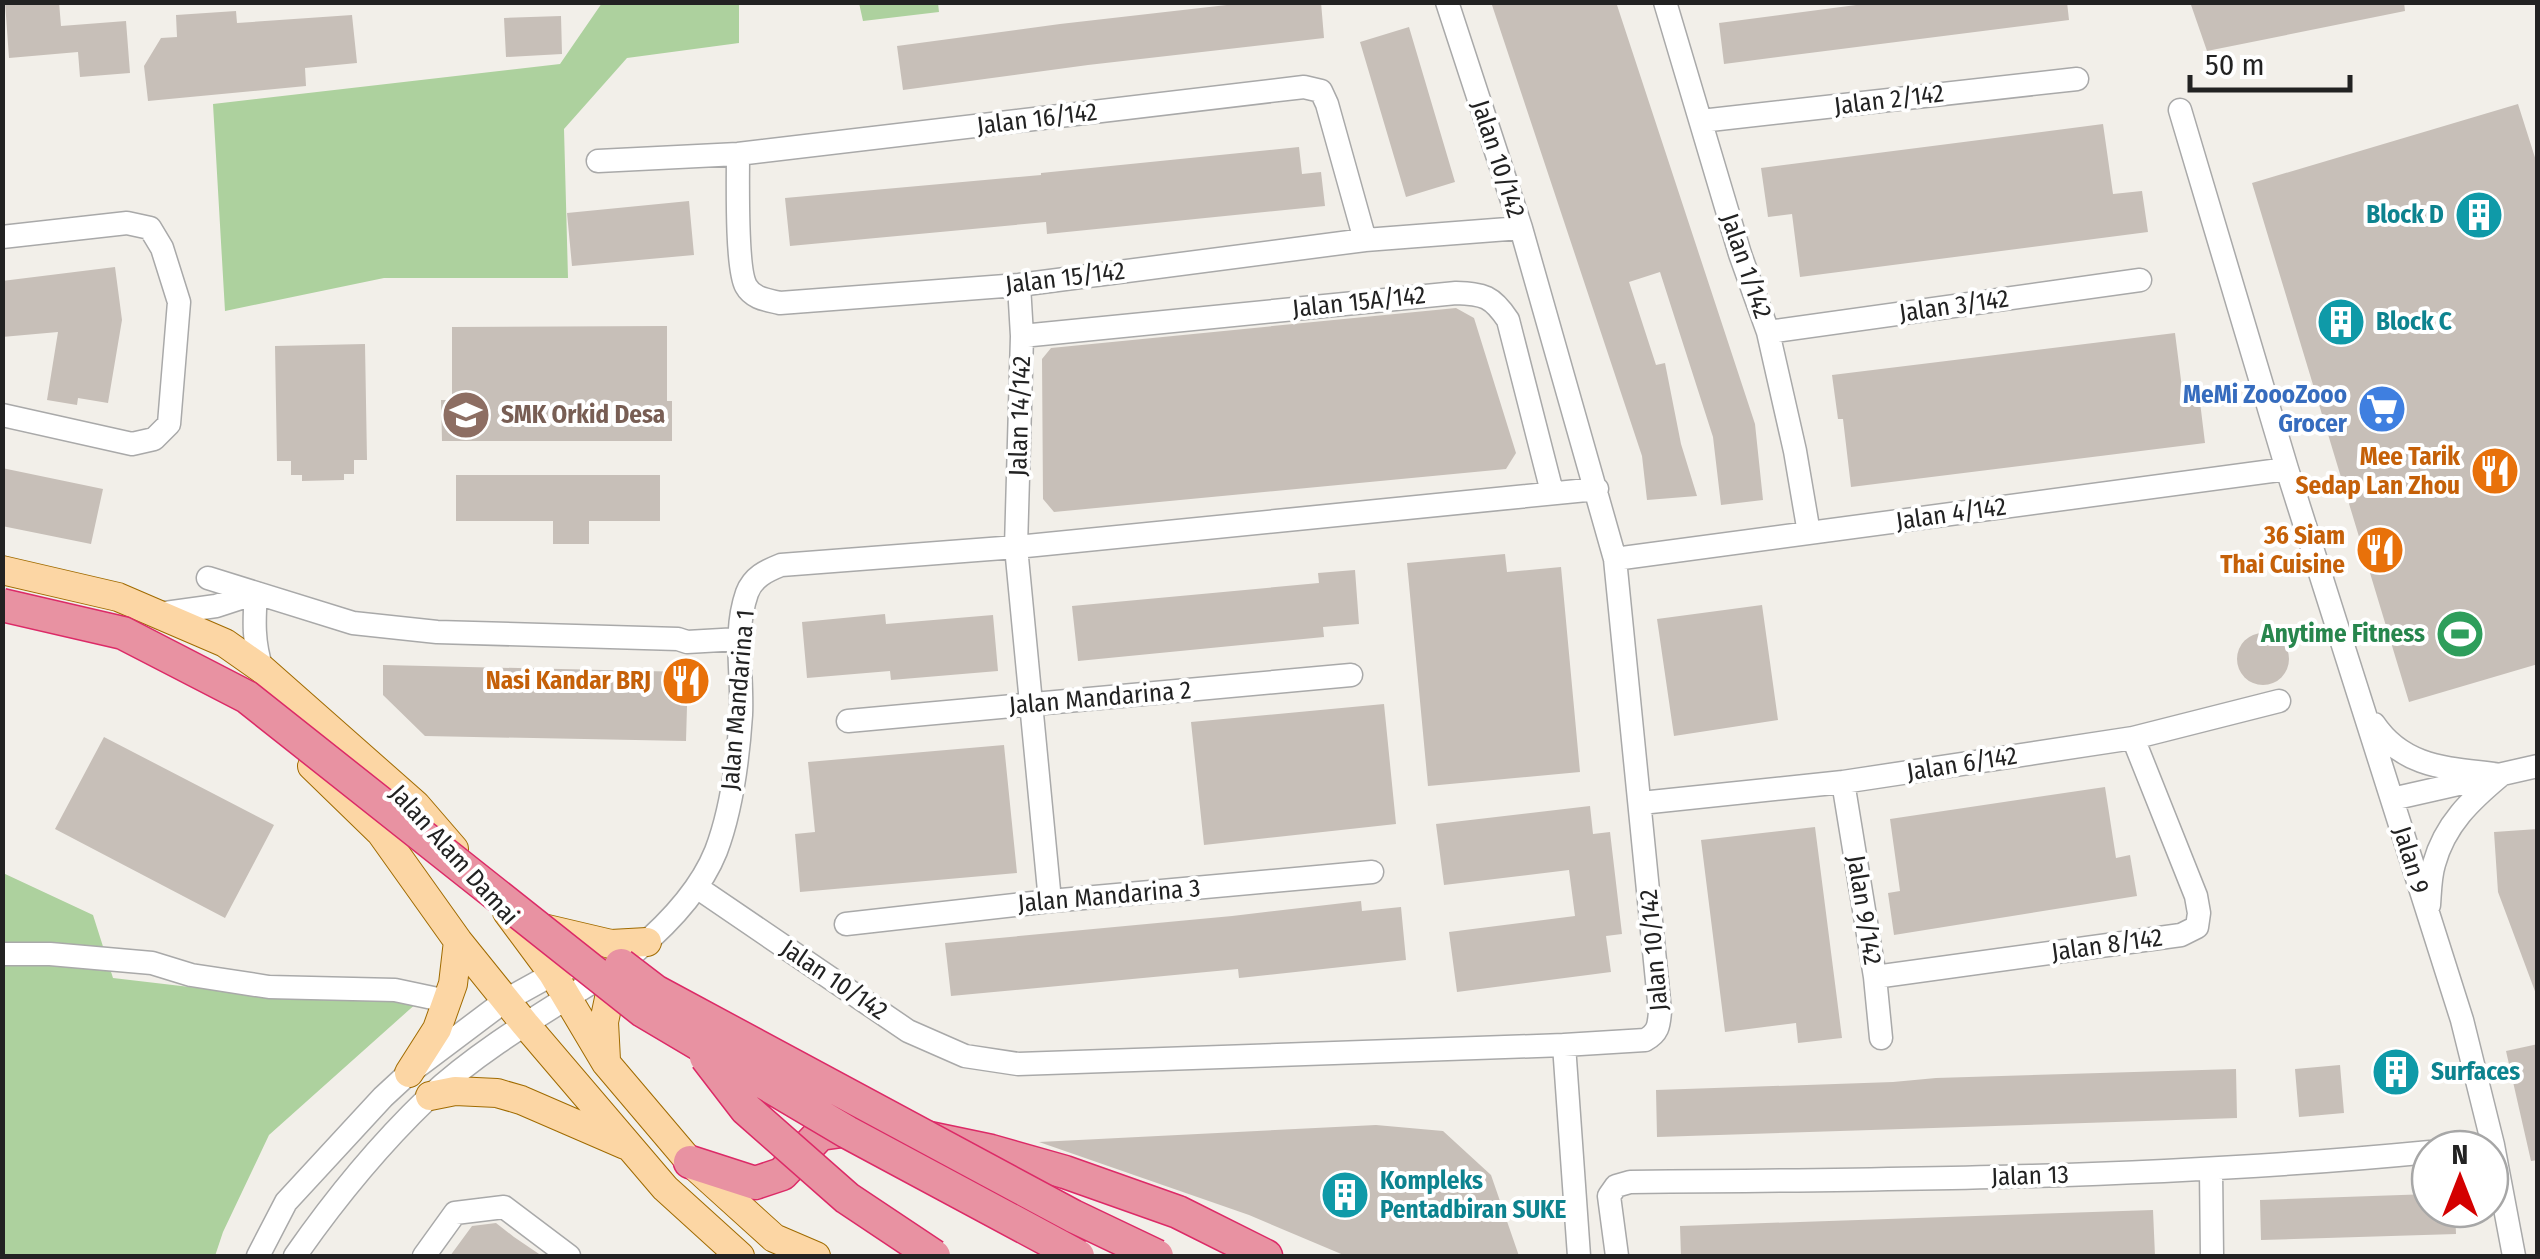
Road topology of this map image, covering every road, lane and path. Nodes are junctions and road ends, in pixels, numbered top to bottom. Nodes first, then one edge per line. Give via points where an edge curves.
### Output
1 (1447, 2) edge
2 (1665, 2) edge
3 (2077, 78) dead end
4 (2180, 110) dead end
5 (1701, 122) junction
6 (738, 154) junction
7 (598, 162) dead end
8 (1521, 228) junction
9 (2, 237) edge
10 (1365, 240) junction
11 (2140, 280) dead end
12 (1020, 285) junction
13 (1768, 332) junction
14 (1022, 336) junction
15 (2, 415) edge
16 (2287, 468) junction
17 (1596, 489) junction
18 (1552, 492) junction
19 (1809, 533) junction
20 (1016, 547) junction
21 (1615, 559) junction
22 (2, 570) edge
23 (208, 578) dead end
24 (256, 593) junction
25 (2, 597) edge
26 (2, 606) edge
27 (158, 614) junction
28 (739, 639) junction
29 (262, 669) junction
30 (1351, 675) dead end
31 (2279, 702) dead end
32 (1030, 704) junction
33 (2364, 709) junction
34 (848, 721) dead end
35 (2133, 738) junction
36 (2538, 766) edge
37 (2502, 774) junction
38 (1843, 782) junction
39 (2392, 799) junction
40 (1641, 803) junction
41 (1372, 872) dead end
42 (698, 888) junction
43 (1050, 902) junction
44 (2428, 914) junction
45 (513, 919) junction
46 (846, 924) dead end
47 (458, 941) junction
48 (647, 942) junction
49 (2, 954) edge
50 (615, 968) junction
51 (1875, 977) junction
52 (560, 986) junction
53 (654, 991) junction
54 (506, 1000) junction
55 (447, 1002) junction
56 (525, 1024) junction
57 (1881, 1038) dead end
58 (1564, 1045) junction
59 (606, 1063) junction
60 (409, 1074) junction
61 (430, 1096) junction
62 (2488, 1129) edge
63 (631, 1148) junction
64 (2410, 1154) edge
65 (690, 1162) junction
66 (2211, 1170) junction
67 (2509, 1229) edge
68 (258, 1256) edge
69 (295, 1256) edge
70 (424, 1256) edge
71 (569, 1256) edge
72 (740, 1256) edge
73 (816, 1256) edge
74 (934, 1256) edge
75 (1078, 1256) edge
76 (1156, 1256) edge
77 (1266, 1256) edge
78 (1579, 1256) edge
79 (1617, 1256) edge
80 (2212, 1256) edge
81 (2514, 1256) edge

1 - 8 street, Jalan 10/142
2 - 5 street, Jalan 1/142
3 - 5 street, Jalan 2/142
4 - 16 street, Jalan 9
5 - 13 street, Jalan 1/142
6 - 7 street, Jalan 16/142
6 - 10 street, Jalan 16/142 via 1304,88 1322,91
6 - 12 street, Jalan 15/142 via 741,268 758,298 780,303
8 - 10 street, Jalan 15/142
8 - 17 street, Jalan 10/142
9 - 15 street via 127,223 150,228 179,302 170,424 154,439 132,444
10 - 12 street, Jalan 15/142
11 - 13 street, Jalan 3/142
12 - 14 street, Jalan 14/142
13 - 19 street, Jalan 1/142
14 - 18 street, Jalan 15A/142 via 1480,294 1497,302 1508,320
14 - 20 street, Jalan 14/142
16 - 19 street, Jalan 4/142
16 - 33 street, Jalan 9
17 - 18 street, Jalan Mandarina 1
17 - 21 street, Jalan 10/142
18 - 20 street, Jalan Mandarina 1
19 - 21 street, Jalan 4/142
20 - 28 street, Jalan Mandarina 1 via 781,565 761,574 748,591
20 - 32 street
21 - 40 street, Jalan 10/142
22 - 27 main road, Jalan Alam Damai via 118,597
23 - 24 street
24 - 27 street
24 - 28 street via 353,624 437,632
24 - 29 street via 253,625
25 - 53 highway, bridge via 126,625 248,688
26 - 47 main road, Jalan Alam Damai via 72,624 146,654 198,679 264,724 381,833
26 - 75 highway, bridge via 123,633 247,697 643,1011 847,1132
27 - 29 main road, Jalan Alam Damai via 226,643
28 - 42 street, Jalan Mandarina 1 via 741,714 729,809
29 - 45 main road, Jalan Alam Damai via 416,805
30 - 32 street, Jalan Mandarina 2
31 - 35 street, Jalan 6/142
32 - 34 street, Jalan Mandarina 2
32 - 43 street
33 - 37 street via 2403,755
33 - 39 street, Jalan 9
35 - 38 street, Jalan 6/142
35 - 51 street, Jalan 8/142 via 2196,896 2198,926 2182,935
36 - 37 street
37 - 39 street
37 - 44 street via 2468,802 2448,832 2434,865
38 - 40 street, Jalan 6/142
38 - 51 street, Jalan 9/142
39 - 44 street, Jalan 9
40 - 58 street, Jalan 10/142 via 1659,1024 1645,1040
41 - 43 street, Jalan Mandarina 3
42 - 48 street, Jalan Mandarina 1
42 - 58 street, Jalan 10/142 via 908,1030 964,1056 1018,1064
43 - 46 street, Jalan Mandarina 3
44 - 62 street, Jalan 9
45 - 48 main road via 611,944
45 - 52 main road, Jalan Alam Damai
47 - 54 main road, Jalan Alam Damai
47 - 55 main road
48 - 50 street, Jalan Mandarina 1
48 - 52 street, Jalan Mandarina 1
49 - 55 street via 152,964 269,986 395,990
50 - 52 street, Jalan Mandarina 1
50 - 59 main road via 604,1022
51 - 57 street, Jalan 9/142
52 - 54 street
52 - 56 street
52 - 59 main road, Jalan Alam Damai
53 - 74 highway, bridge via 746,1109 847,1198
53 - 76 highway, bridge
54 - 56 main road, Jalan Alam Damai
54 - 60 street
55 - 60 main road
56 - 61 street
56 - 63 main road, Jalan Alam Damai
58 - 78 street
59 - 65 main road, Jalan Alam Damai
60 - 68 street via 286,1202
61 - 63 main road via 497,1092
61 - 69 street via 357,1174
63 - 72 main road, Jalan Alam Damai
64 - 66 street, Jalan 13
65 - 73 main road, Jalan Alam Damai via 774,1238
65 - 77 highway via 756,1182 782,1174 820,1134 864,1128 905,1133 1065,1172 1178,1212
66 - 79 street, Jalan 13 via 1630,1182 1609,1196
66 - 80 street
67 - 81 street, Jalan 9
70 - 71 street via 455,1213 504,1207

